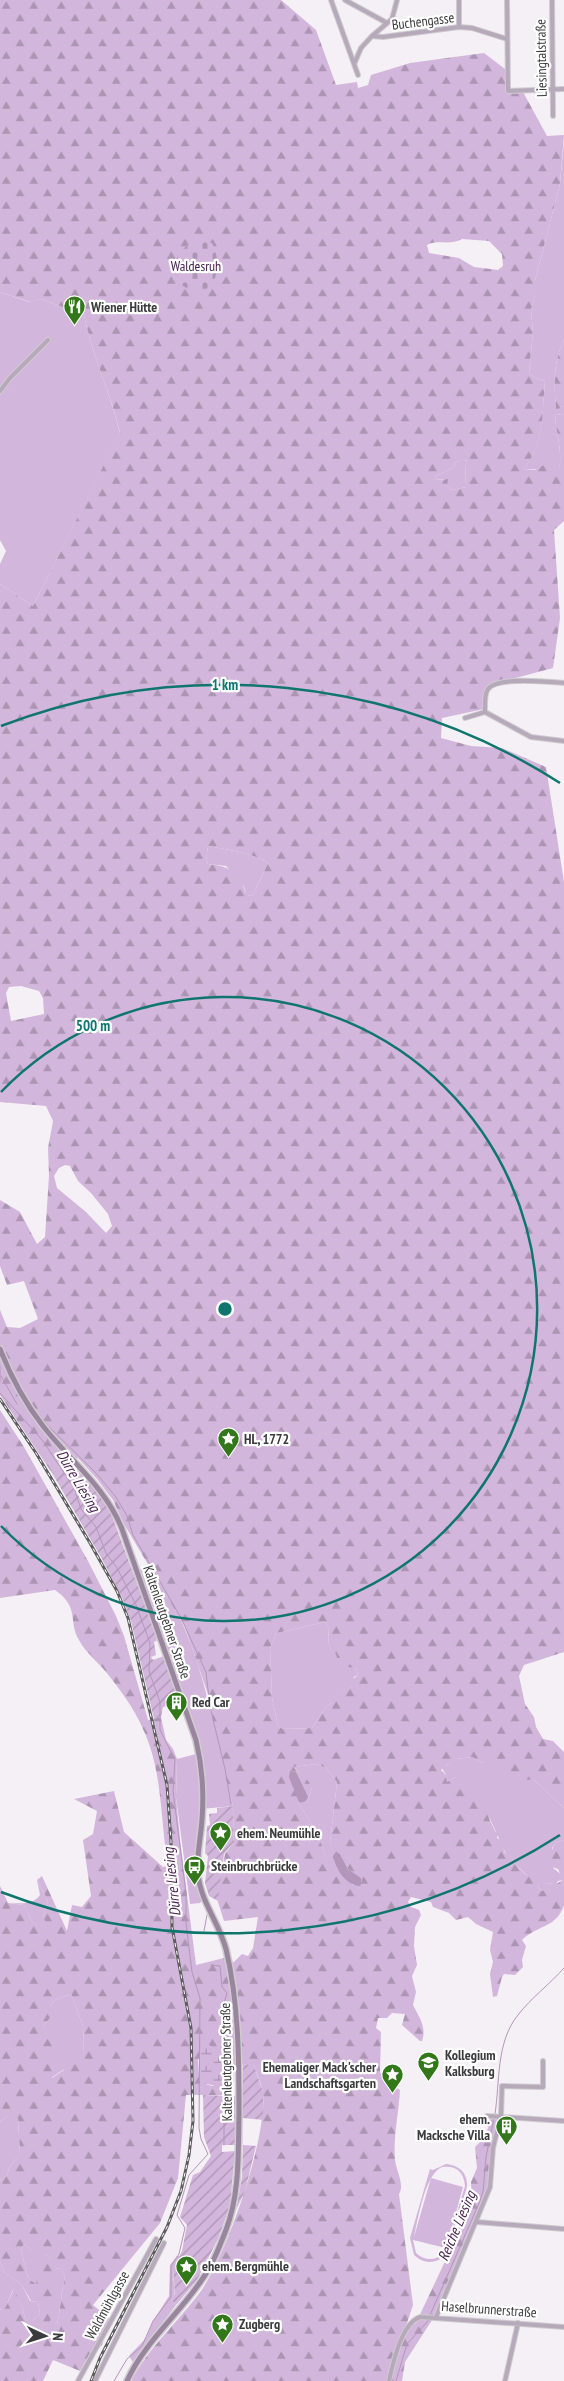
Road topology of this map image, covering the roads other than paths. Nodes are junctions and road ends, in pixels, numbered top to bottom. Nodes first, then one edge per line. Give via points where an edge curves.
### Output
1 (331, 0) edge
2 (345, 0) edge
3 (397, 0) edge
4 (459, 0) edge
5 (508, 0) edge
6 (552, 0) edge
7 (387, 23) junction
8 (459, 27) junction
9 (372, 36) junction
10 (508, 39) junction
11 (355, 62) junction
12 (358, 75) dead end
13 (553, 90) junction
14 (564, 90) edge
15 (553, 116) dead end
16 (48, 340) dead end
17 (0, 391) edge
18 (564, 683) edge
19 (485, 712) junction
20 (465, 718) dead end
21 (564, 741) edge
22 (0, 1349) edge
23 (543, 2061) dead end
24 (489, 2116) dead end
25 (499, 2117) junction
26 (564, 2121) edge
27 (477, 2222) junction
28 (564, 2229) edge
29 (156, 2239) dead end
30 (164, 2243) dead end
31 (434, 2316) junction
32 (518, 2323) junction
33 (564, 2327) edge
34 (78, 2381) edge
35 (95, 2381) edge
36 (127, 2381) edge
37 (389, 2381) edge
38 (505, 2381) edge

1 - 11 street
2 - 7 street
3 - 7 street via 396,10
4 - 8 street
5 - 10 street
6 - 13 street, Liesingtalstraße
7 - 9 street
8 - 9 street, Buchengasse
8 - 10 street, Buchengasse
9 - 11 street via 361,48
10 - 13 street via 508,91
11 - 12 street
13 - 14 street
13 - 15 street, Liesingtalstraße
16 - 17 street
18 - 19 street via 531,680 492,686 486,692
19 - 20 street
19 - 21 street via 531,737
22 - 36 main road, Kaltenleutgebner Straße via 36,1417 101,1490 122,1529 196,1740 203,1811 198,1874 202,1894 223,1940 235,1994 239,2042 238,2156 237,2189 231,2216 204,2278 150,2345
23 - 25 street via 543,2087 502,2086
24 - 25 street
25 - 26 street
25 - 27 street via 490,2187
27 - 28 street
27 - 31 street
29 - 34 street, Waldmühlgasse
30 - 35 street
31 - 32 street, Haselbrunnerstraße
31 - 37 street, Haselbrunnerstraße via 413,2319 397,2351
32 - 33 street, Haselbrunnerstraße
32 - 38 street

